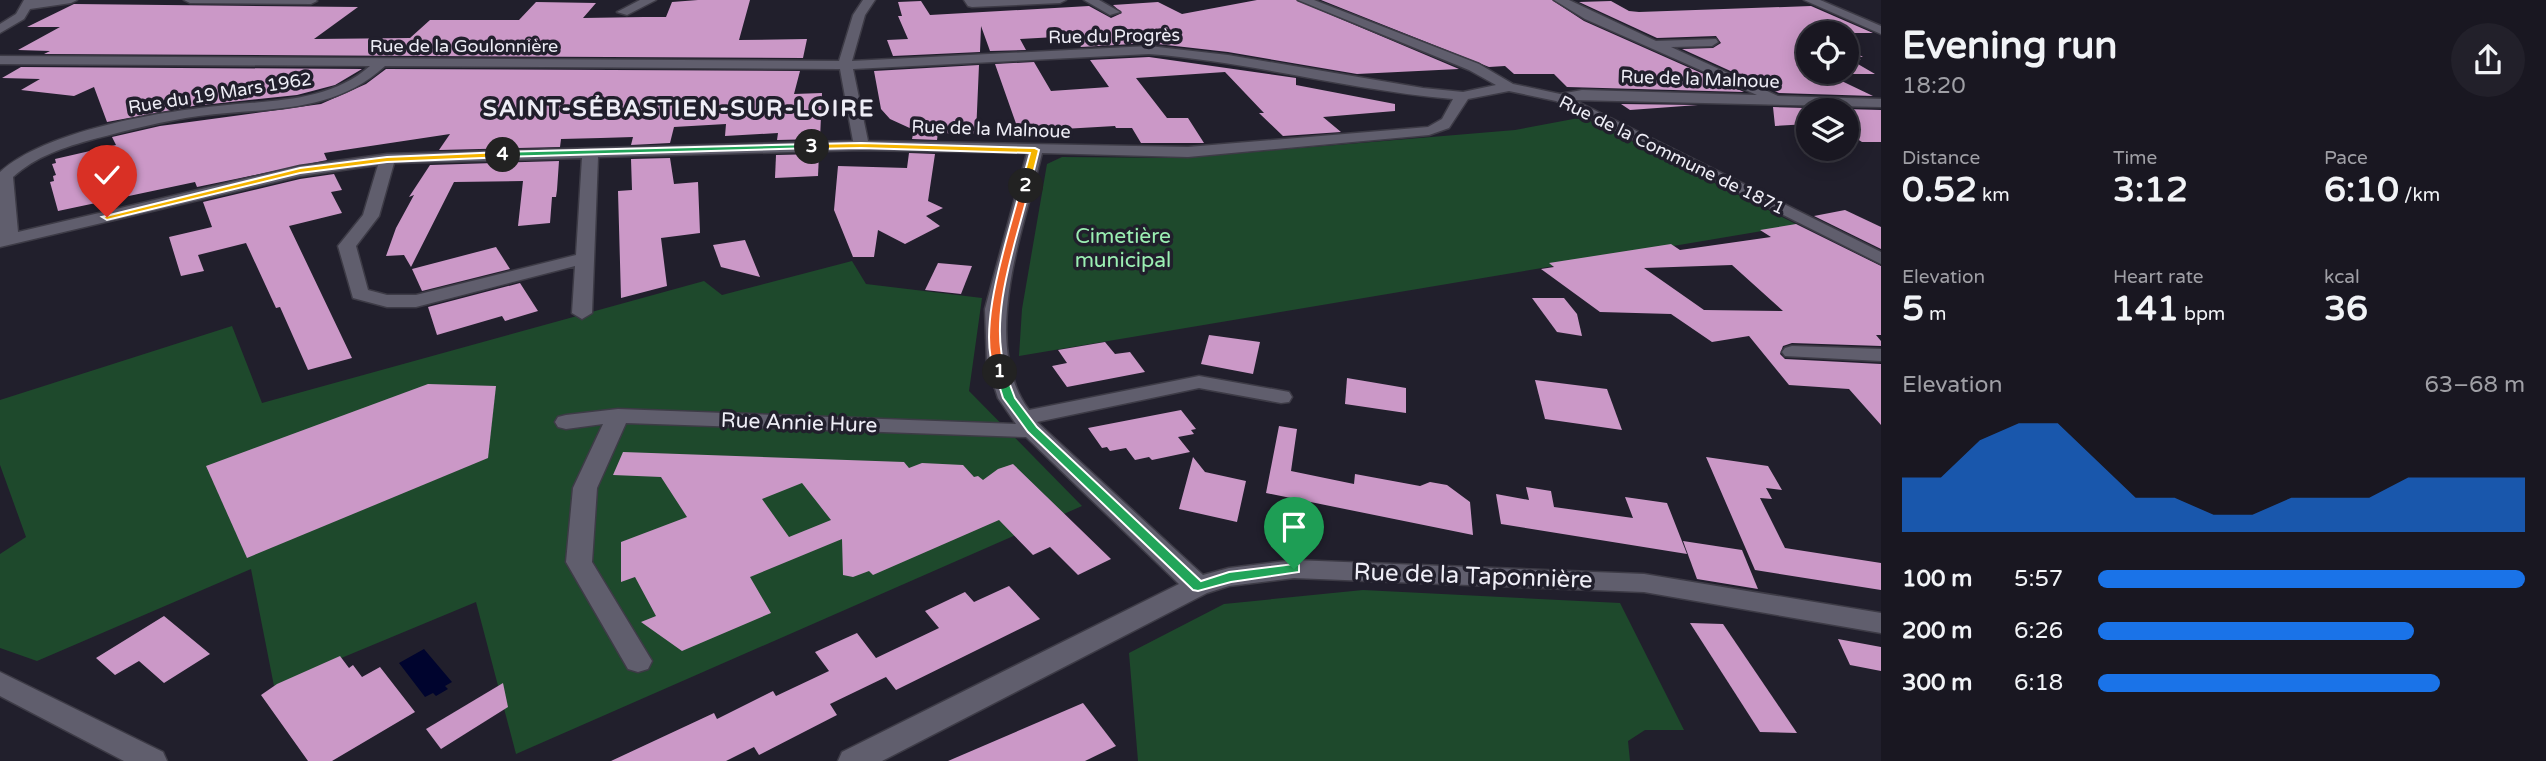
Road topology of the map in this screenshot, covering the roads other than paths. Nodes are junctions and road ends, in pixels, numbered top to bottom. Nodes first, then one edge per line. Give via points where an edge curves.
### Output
1 (71, 0) edge
2 (190, 0) edge
3 (650, 0) edge
4 (869, 0) edge
5 (970, 0) edge
6 (1060, 0) edge
7 (1090, 0) edge
8 (1306, 0) edge
9 (1560, 0) edge
10 (1810, 0) edge
11 (311, 1) edge
12 (28, 3) edge
13 (623, 12) dead end
14 (1114, 12) dead end
15 (0, 29) edge
16 (1881, 30) edge
17 (1712, 42) dead end
18 (1654, 45) junction
19 (0, 60) edge
20 (381, 63) junction
21 (846, 65) junction
22 (1508, 87) junction
23 (1463, 96) junction
24 (1560, 98) junction
25 (1783, 102) junction
26 (1881, 103) edge
27 (861, 145) junction
28 (1035, 150) junction
29 (591, 153) junction
30 (387, 159) junction
31 (5, 241) edge
32 (584, 258) junction
33 (1881, 259) edge
34 (582, 313) dead end
35 (1792, 352) dead end
36 (1881, 355) edge
37 (1281, 397) dead end
38 (618, 416) junction
39 (566, 422) dead end
40 (1027, 424) junction
41 (1198, 586) junction
42 (1881, 623) edge
43 (638, 661) dead end
44 (0, 683) edge
45 (152, 761) edge
46 (853, 761) edge

1 - 12 street
2 - 11 street
3 - 13 street
4 - 21 street via 859,15
5 - 6 street via 972,4
7 - 14 street
8 - 22 street, Rue de la Commune de 1871 via 1474,67
9 - 18 street
10 - 16 street
12 - 15 street via 20,16
17 - 18 street
18 - 25 street
19 - 20 street, Rue de la Goulonnière
20 - 21 street, Rue de la Goulonnière
20 - 31 street, Rue du 19 Mars 1962 via 355,85 332,95 131,125 54,146 19,161 5,176
21 - 23 street, Rue du Progrès via 1149,50 1194,52 1345,81
21 - 27 street
22 - 23 street
22 - 24 street, Rue de la Commune de 1871
23 - 28 street, Rue de la Malnoue via 1451,121 1429,131 1188,152
24 - 25 street, Rue de la Malnoue via 1583,94
24 - 33 street, Rue de la Commune de 1871
25 - 26 street, Rue de la Malnoue
27 - 28 street, Rue de la Malnoue
27 - 29 street, Rue de la Malnoue
28 - 40 street via 995,309 997,363 1009,398
29 - 30 street, Rue de la Malnoue
29 - 32 street
30 - 31 street, Rue de la Malnoue via 300,171
30 - 32 street via 371,216 347,246 360,294 387,301 416,301
32 - 34 street
35 - 36 street
37 - 40 street, Rue Annie Hure via 1199,382
38 - 39 street, Rue Annie Hure
38 - 40 street, Rue Annie Hure via 999,431
38 - 43 street via 585,488 579,562
40 - 41 street
41 - 42 street, Rue de la Taponnière via 1294,569 1644,583
41 - 46 street, Rue de la Taponnière
44 - 45 street

